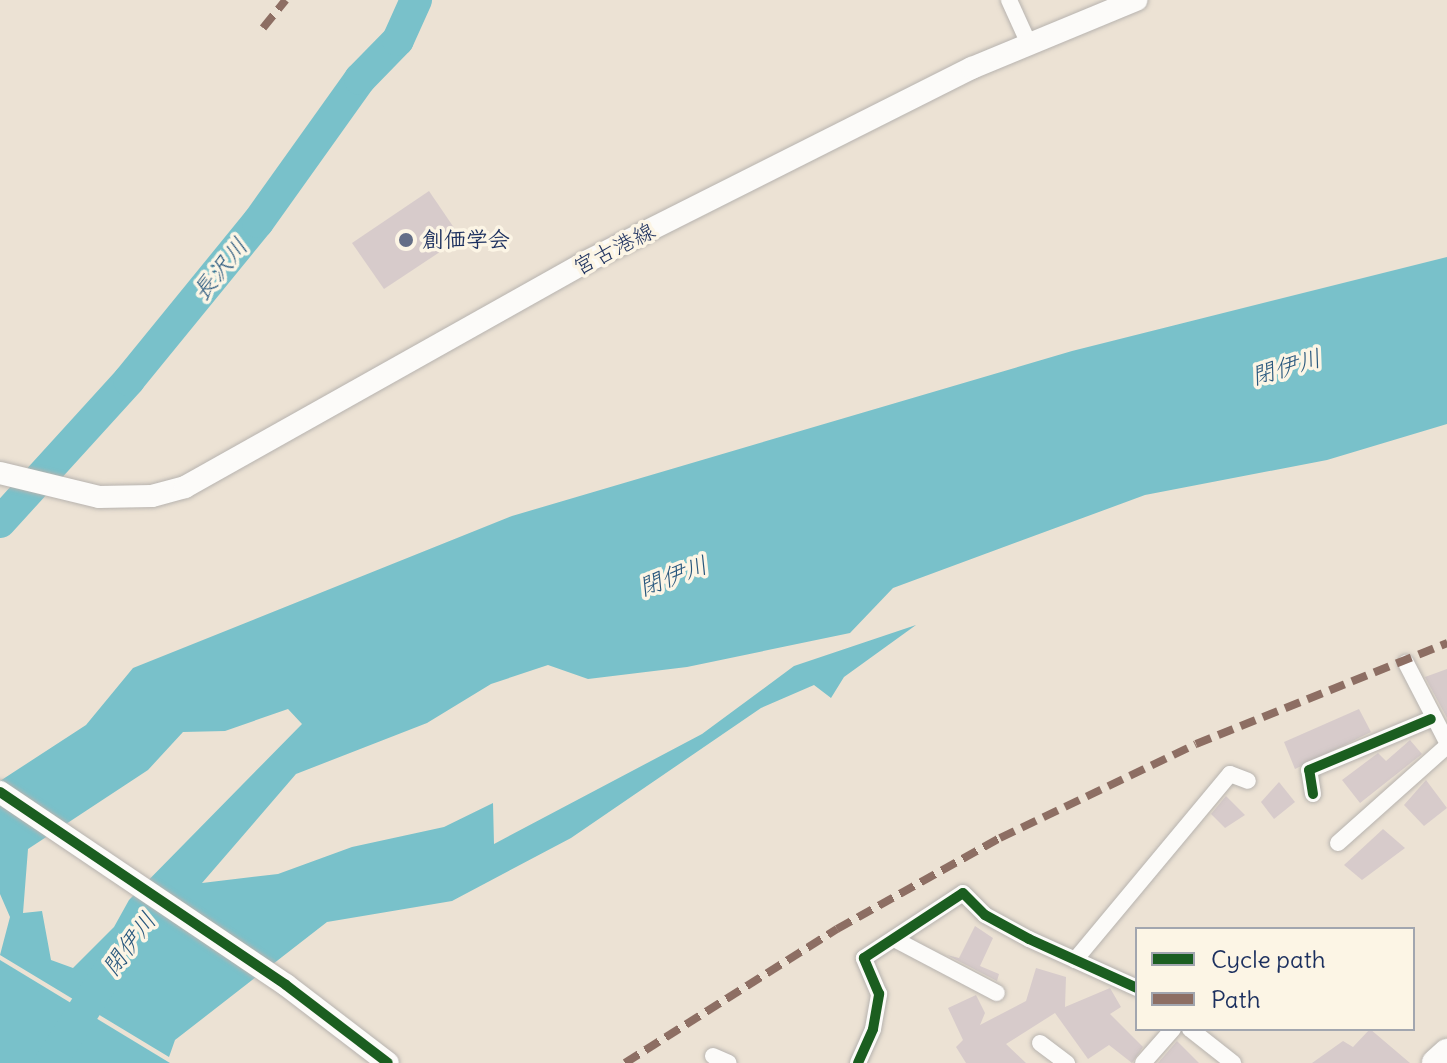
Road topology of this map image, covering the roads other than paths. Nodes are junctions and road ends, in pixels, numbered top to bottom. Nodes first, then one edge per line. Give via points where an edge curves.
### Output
1 (1009, 0) edge
2 (1136, 0) edge
3 (1029, 44) junction
4 (0, 473) edge
5 (1406, 663) dead end
6 (1431, 719) junction
7 (1447, 744) edge
8 (1248, 781) dead end
9 (0, 792) edge
10 (1313, 794) dead end
11 (1338, 843) dead end
12 (894, 939) junction
13 (1075, 960) junction
14 (1135, 987) edge
15 (997, 993) dead end
16 (1171, 1031) edge
17 (1193, 1031) edge
18 (1040, 1043) dead end
19 (1447, 1053) edge
20 (388, 1063) edge
21 (858, 1063) edge
22 (1067, 1063) edge
23 (1143, 1063) edge
24 (1233, 1063) edge
25 (1436, 1063) edge

1 - 3 street
2 - 3 main road, 宮古港線
3 - 4 main road, 宮古港線 via 586,262 185,487 152,496 99,497
5 - 6 street
6 - 7 street
6 - 10 street via 1309,770
7 - 11 street
8 - 13 street via 1230,774
9 - 20 main road via 286,985
12 - 13 street via 963,893 985,915
12 - 15 street
12 - 21 street via 864,958 879,994 873,1029
13 - 14 street
16 - 23 street
17 - 24 street
18 - 22 street
19 - 25 highway

